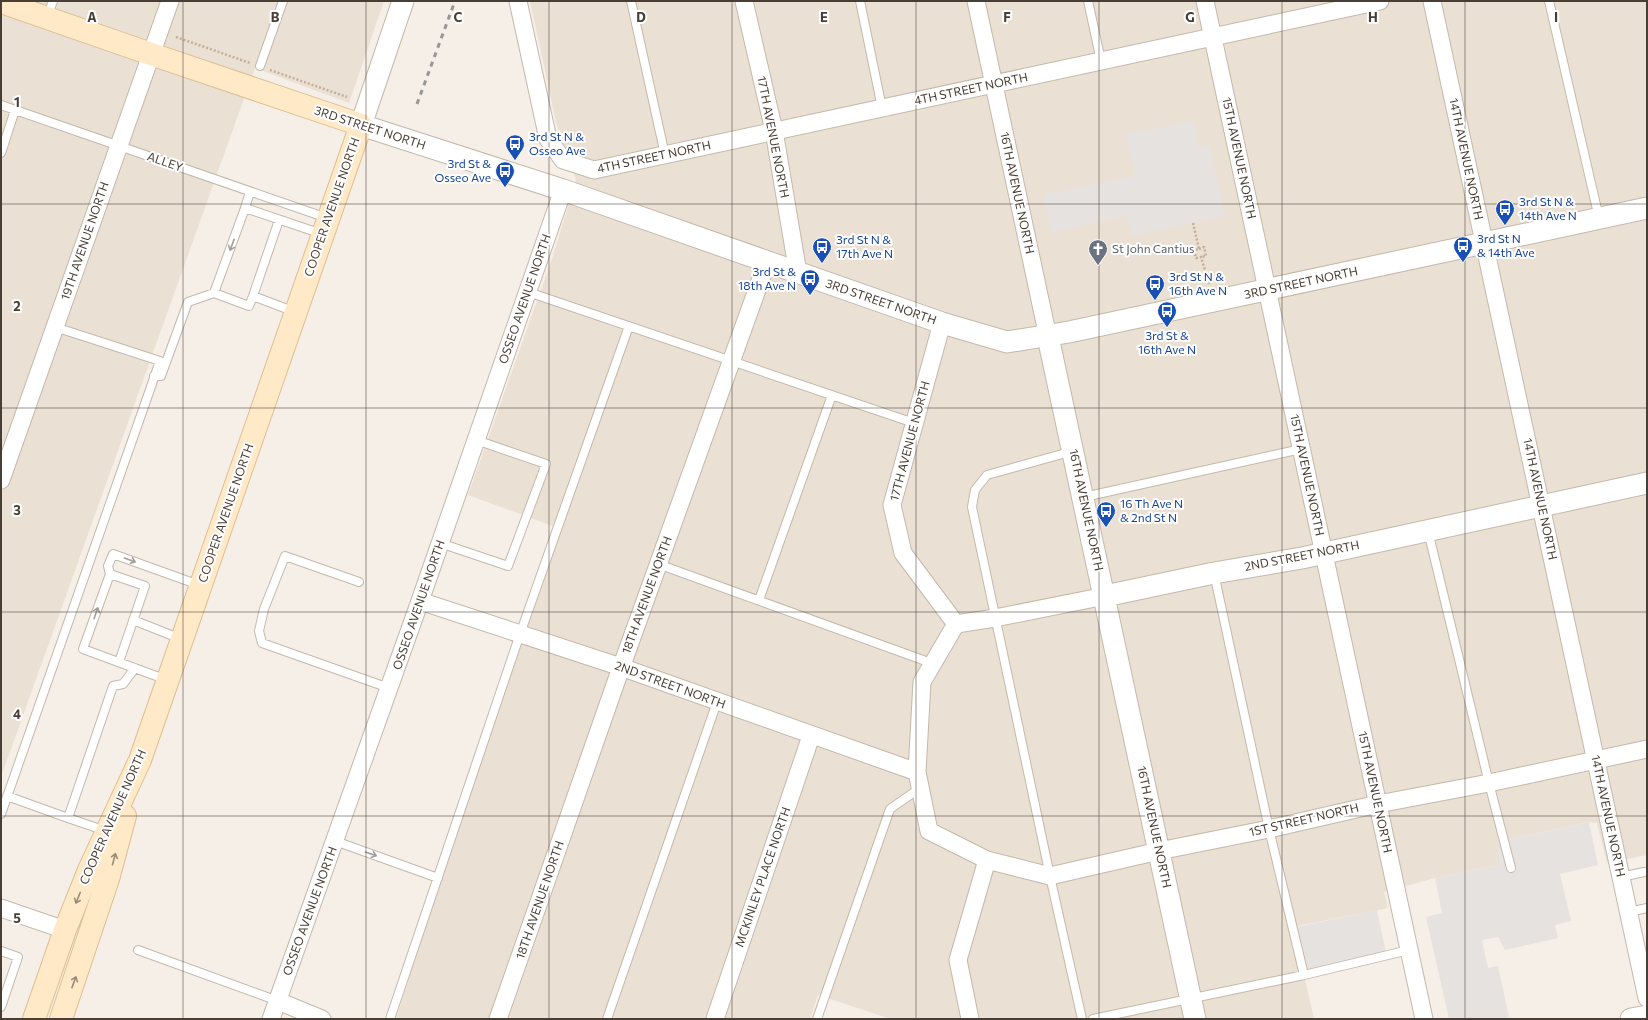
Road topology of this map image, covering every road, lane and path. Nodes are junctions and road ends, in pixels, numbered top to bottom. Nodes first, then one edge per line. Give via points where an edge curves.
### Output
1 (170, 1) edge
2 (282, 1) edge
3 (402, 1) edge
4 (518, 1) edge
5 (631, 1) edge
6 (744, 1) edge
7 (860, 1) edge
8 (976, 1) edge
9 (1088, 1) edge
10 (1205, 1) edge
11 (1380, 1) edge
12 (1432, 1) edge
13 (1549, 1) edge
14 (1, 2) edge
15 (50, 9) edge
16 (1212, 36) junction
17 (151, 54) junction
18 (1101, 61) junction
19 (260, 66) dead end
20 (994, 84) junction
21 (1, 105) edge
22 (882, 108) junction
23 (15, 110) junction
24 (361, 125) junction
25 (774, 131) junction
26 (119, 146) junction
27 (1, 153) edge
28 (665, 155) junction
29 (563, 190) junction
30 (250, 192) junction
31 (245, 208) junction
32 (1647, 208) edge
33 (1599, 218) junction
34 (279, 220) junction
35 (1193, 223) dead end
36 (325, 227) junction
37 (1485, 242) junction
38 (1199, 249) junction
39 (1201, 258) junction
40 (767, 262) junction
41 (798, 273) junction
42 (1209, 284) dead end
43 (1267, 290) junction
44 (528, 292) junction
45 (214, 293) junction
46 (253, 296) junction
47 (296, 312) junction
48 (942, 323) junction
49 (55, 326) junction
50 (630, 326) junction
51 (1048, 337) junction
52 (732, 361) junction
53 (154, 376) junction
54 (832, 395) junction
55 (914, 423) junction
56 (476, 440) junction
57 (1301, 449) junction
58 (1073, 452) junction
59 (5, 455) edge
60 (1, 480) edge
61 (1647, 483) edge
62 (1083, 497) junction
63 (1541, 506) junction
64 (1428, 530) junction
65 (440, 543) junction
66 (1324, 553) junction
67 (658, 564) junction
68 (1214, 573) junction
69 (110, 574) junction
70 (359, 582) dead end
71 (200, 586) junction
72 (1105, 596) junction
73 (759, 600) junction
74 (420, 601) junction
75 (995, 618) junction
76 (133, 620) junction
77 (956, 624) junction
78 (520, 634) junction
79 (182, 639) junction
80 (118, 662) junction
81 (934, 664) junction
82 (621, 667) junction
83 (134, 668) junction
84 (168, 680) junction
85 (389, 688) junction
86 (717, 702) junction
87 (811, 736) junction
88 (1647, 749) edge
89 (140, 760) junction
90 (1596, 760) junction
91 (919, 780) junction
92 (1489, 783) junction
93 (7, 796) junction
94 (1378, 804) junction
95 (1, 814) edge
96 (68, 818) junction
97 (1268, 829) junction
98 (107, 831) junction
99 (335, 841) junction
100 (1159, 851) junction
101 (987, 860) junction
102 (1511, 868) dead end
103 (1644, 872) dead end
104 (1050, 876) junction
105 (1621, 877) junction
106 (438, 878) junction
107 (1, 908) edge
108 (1647, 908) edge
109 (1628, 912) junction
110 (65, 930) junction
111 (138, 950) dead end
112 (1409, 950) junction
113 (1, 951) edge
114 (1304, 974) junction
115 (1191, 998) junction
116 (1647, 998) edge
117 (278, 1001) junction
118 (1, 1007) edge
119 (1647, 1016) edge
120 (34, 1019) edge
121 (61, 1019) edge
122 (271, 1019) edge
123 (322, 1019) edge
124 (390, 1019) edge
125 (498, 1019) edge
126 (607, 1019) edge
127 (715, 1019) edge
128 (817, 1019) edge
129 (970, 1019) edge
130 (1082, 1019) edge
131 (1093, 1019) edge
132 (1195, 1019) edge
133 (1424, 1019) edge
134 (1631, 1019) edge

1 - 17 street, 19TH AVENUE NORTH
2 - 19 lane
3 - 24 street, COOPER AVENUE NORTH
4 - 28 street, 4TH STREET NORTH via 548,139 563,160 594,170
5 - 28 lane
6 - 25 street, 17TH AVENUE NORTH
7 - 22 lane
8 - 20 street, 16TH AVENUE NORTH
9 - 18 lane
10 - 16 street, 15TH AVENUE NORTH
11 - 16 street, 4TH STREET NORTH
12 - 37 street, 14TH AVENUE NORTH
13 - 33 lane
14 - 15 main road, 3RD STREET NORTH
15 - 17 main road, 3RD STREET NORTH
16 - 18 street, 4TH STREET NORTH
16 - 43 street, 15TH AVENUE NORTH
17 - 24 main road, 3RD STREET NORTH
17 - 26 street, 19TH AVENUE NORTH
18 - 20 street, 4TH STREET NORTH
20 - 22 street, 4TH STREET NORTH
20 - 51 street, 16TH AVENUE NORTH
21 - 23 lane, ALLEY
22 - 25 street, 4TH STREET NORTH
23 - 26 lane, ALLEY
23 - 27 lane
24 - 29 street, 3RD STREET NORTH
24 - 36 main road, COOPER AVENUE NORTH
25 - 28 street, 4TH STREET NORTH
25 - 41 street, 17TH AVENUE NORTH
26 - 30 lane, ALLEY
26 - 49 street, 19TH AVENUE NORTH
29 - 40 street, 3RD STREET NORTH
29 - 44 street, OSSEO AVENUE NORTH
30 - 31 lane
30 - 36 lane, ALLEY
31 - 34 lane
31 -> 45 lane
32 - 33 street, 3RD STREET NORTH
33 - 37 street, 3RD STREET NORTH
34 - 36 lane
34 - 46 lane
35 - 38 path
36 - 47 main road, COOPER AVENUE NORTH
37 - 43 street, 3RD STREET NORTH
37 - 63 street, 14TH AVENUE NORTH
38 - 39 path via 1194,250 1196,258
38 - 39 path via 1204,248 1206,256
39 - 42 path
40 - 41 street, 3RD STREET NORTH
40 - 52 street, 18TH AVENUE NORTH
41 - 48 street, 3RD STREET NORTH
43 - 51 street, 3RD STREET NORTH
43 - 57 street, 15TH AVENUE NORTH
44 - 50 lane
44 - 56 street, OSSEO AVENUE NORTH
45 - 46 lane via 250,306
45 - 53 lane via 188,302 161,376
46 - 47 lane
47 - 71 main road, COOPER AVENUE NORTH
48 - 51 street, 3RD STREET NORTH via 1007,342
48 - 55 street, 17TH AVENUE NORTH
49 - 53 lane via 160,361
49 - 59 street, 19TH AVENUE NORTH
50 - 52 lane
50 - 78 lane
51 - 58 street, 16TH AVENUE NORTH
52 - 54 lane
52 - 67 street, 18TH AVENUE NORTH
53 - 93 lane
54 - 55 lane
54 - 73 lane
55 - 77 street, 17TH AVENUE NORTH via 892,506 903,553
56 - 65 street, OSSEO AVENUE NORTH
56 - 65 lane via 546,464 508,566
57 - 62 lane
57 - 66 street, 15TH AVENUE NORTH
58 - 62 street, 16TH AVENUE NORTH
58 - 75 lane via 987,476 975,490 972,507
59 - 60 street, 19TH AVENUE NORTH
61 - 63 street, 2ND STREET NORTH
62 - 72 street, 16TH AVENUE NORTH
63 - 64 street, 2ND STREET NORTH
63 - 90 street, 14TH AVENUE NORTH
64 - 66 street, 2ND STREET NORTH
64 - 92 lane
65 - 74 street, OSSEO AVENUE NORTH
66 - 68 street, 2ND STREET NORTH
66 - 94 street, 15TH AVENUE NORTH
67 - 73 lane
67 - 82 street, 18TH AVENUE NORTH
68 - 72 street, 2ND STREET NORTH
68 - 97 lane
69 -> 71 lane via 108,566 112,554
69 - 76 lane via 145,586
80 -> 69 lane via 83,650
70 - 85 lane via 285,556 264,609 259,631 262,643
71 - 79 main road, COOPER AVENUE NORTH
72 - 75 street, 2ND STREET NORTH
72 - 100 street, 16TH AVENUE NORTH
73 - 81 lane
74 - 78 street, 2ND STREET NORTH
74 - 85 street, OSSEO AVENUE NORTH
75 - 77 street, 2ND STREET NORTH
75 - 104 lane
76 - 79 lane
76 - 80 lane
77 - 81 street
78 - 82 street, 2ND STREET NORTH
78 - 106 lane
79 - 84 main road, COOPER AVENUE NORTH
80 - 83 lane
81 - 91 street via 922,682
82 - 86 street, 2ND STREET NORTH
82 - 125 street, 18TH AVENUE NORTH
83 - 84 lane
83 - 96 lane via 124,684 113,686
84 - 89 main road, COOPER AVENUE NORTH
85 - 99 street, OSSEO AVENUE NORTH
86 - 87 street, 2ND STREET NORTH
86 - 126 lane
87 - 91 street, 2ND STREET NORTH
87 - 127 street, MCKINLEY PLACE NORTH
88 - 90 street, 1ST STREET NORTH
89 - 98 main road, COOPER AVENUE NORTH
121 -> 89 main road via 108,879
90 - 92 street, 1ST STREET NORTH
90 - 105 street, 14TH AVENUE NORTH
91 - 101 street via 929,831
91 - 128 lane via 890,809
92 - 94 street, 1ST STREET NORTH
92 - 102 lane
93 - 95 lane
93 - 96 lane
94 - 97 street, 1ST STREET NORTH
94 - 112 street, 15TH AVENUE NORTH
96 - 98 lane
97 - 100 street, 1ST STREET NORTH
97 - 114 lane
98 -> 110 main road, COOPER AVENUE NORTH
99 -> 106 lane
99 - 117 street, OSSEO AVENUE NORTH
100 - 104 street, 1ST STREET NORTH
100 - 115 street, 16TH AVENUE NORTH
101 - 104 street, 1ST STREET NORTH
101 - 129 street via 958,960
103 - 105 lane
104 - 130 lane
105 - 109 street, 14TH AVENUE NORTH
106 - 124 lane
107 - 110 street
108 - 109 lane
109 - 116 street, 14TH AVENUE NORTH
110 - 120 main road, COOPER AVENUE NORTH
111 - 117 lane
112 - 114 lane
112 - 133 street, 15TH AVENUE NORTH
113 - 118 lane via 18,957
114 - 115 lane
115 - 131 lane
115 - 132 street, 16TH AVENUE NORTH
117 - 122 street, OSSEO AVENUE NORTH
117 - 123 street
119 - 134 street

